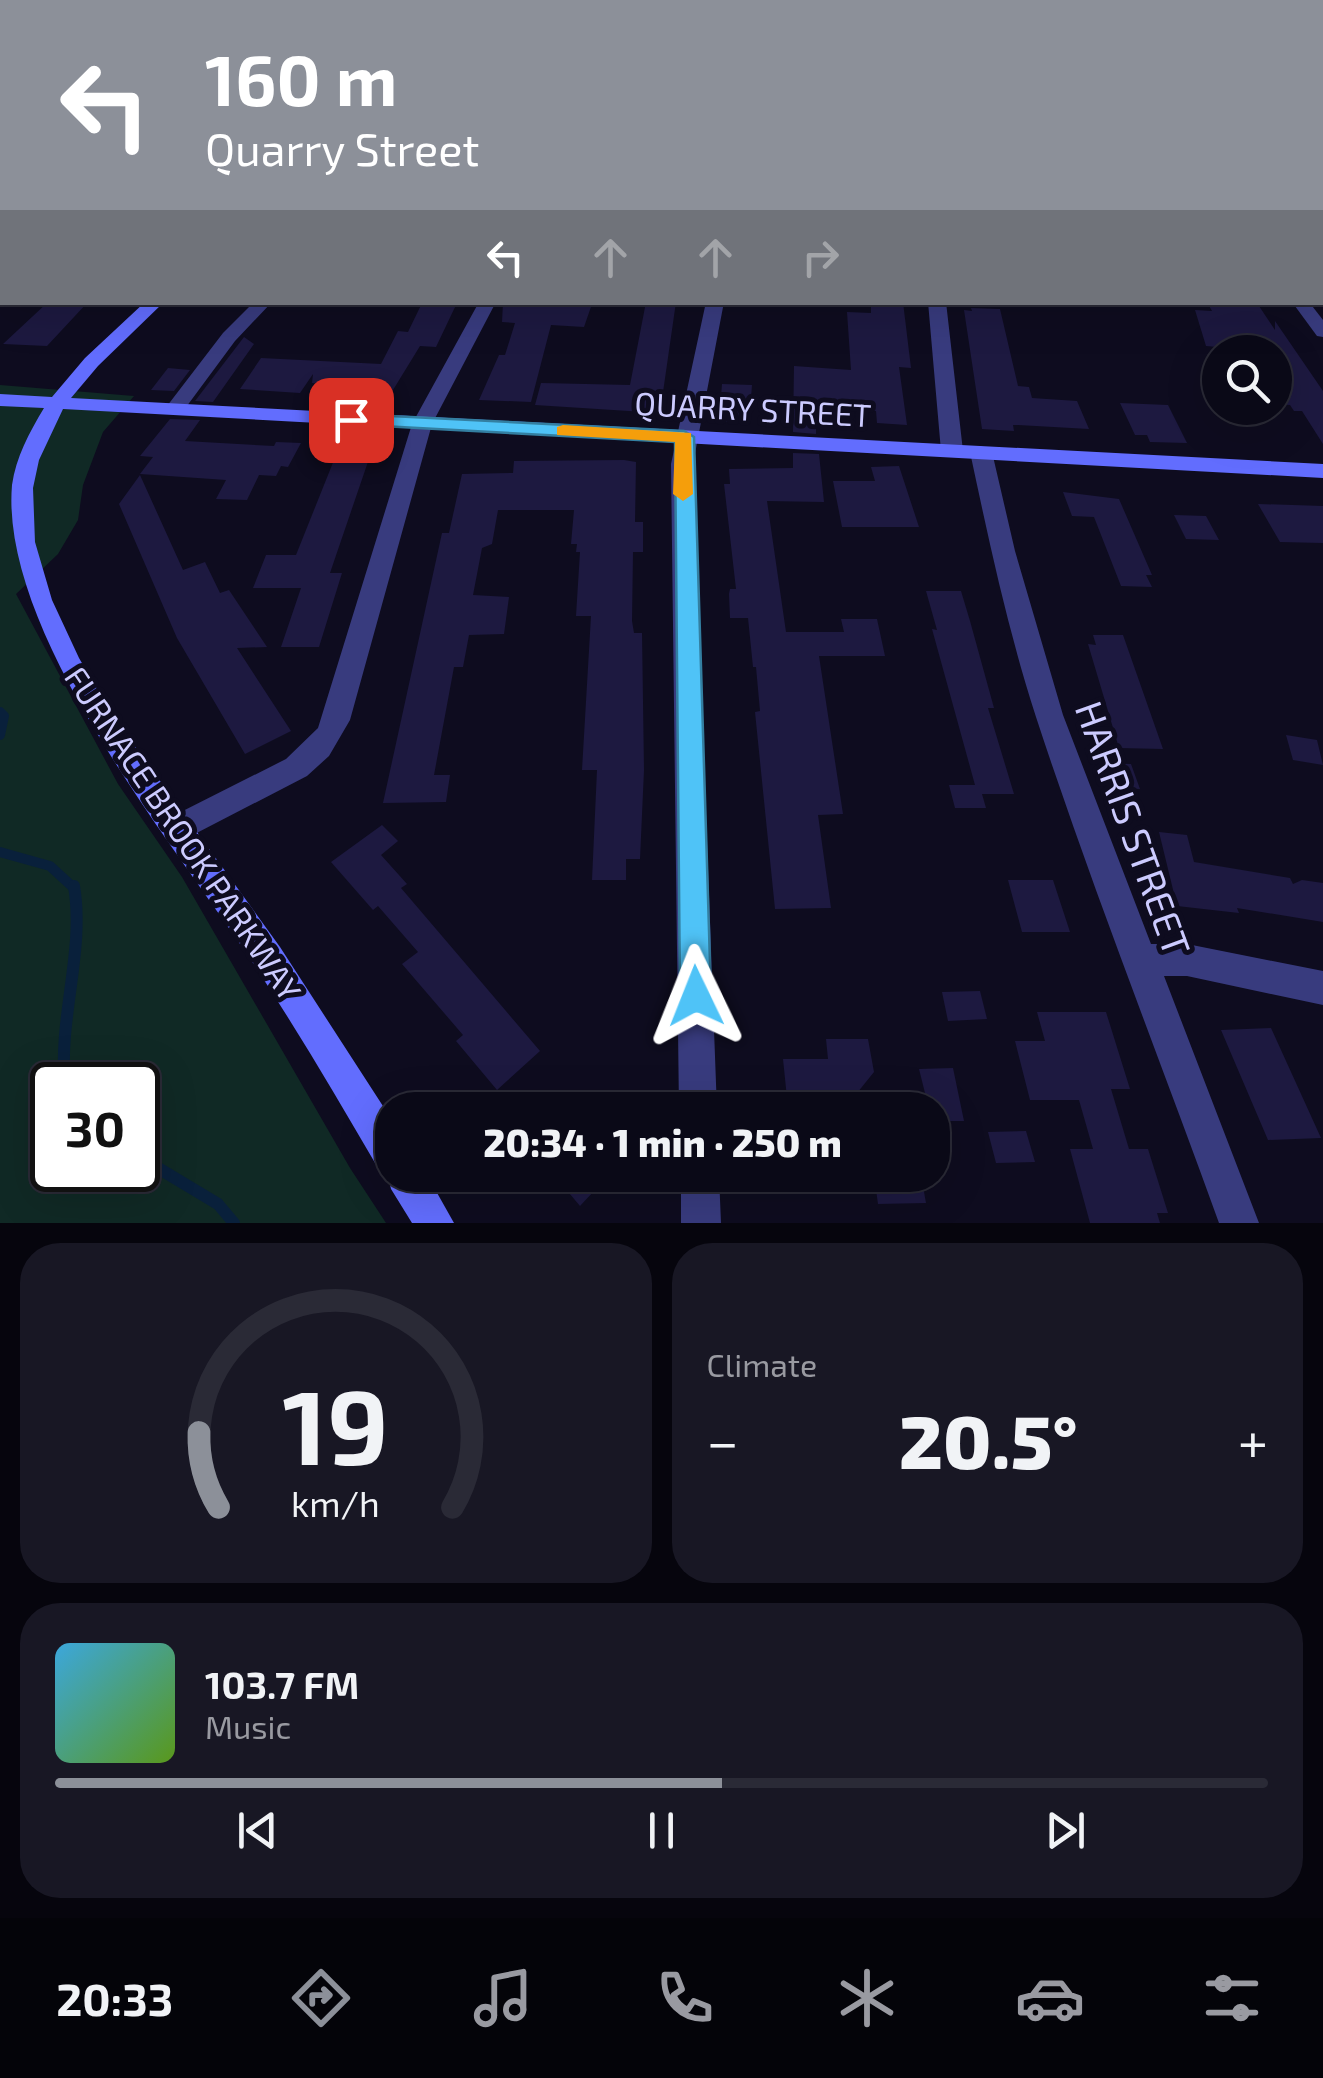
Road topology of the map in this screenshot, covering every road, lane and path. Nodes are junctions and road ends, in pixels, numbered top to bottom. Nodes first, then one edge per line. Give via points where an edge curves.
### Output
1 (153, 305) edge
2 (261, 305) edge
3 (486, 305) edge
4 (714, 305) edge
5 (938, 305) edge
6 (1302, 305) edge
7 (1323, 332) edge
8 (0, 400) edge
9 (58, 403) junction
10 (174, 410) junction
11 (422, 424) junction
12 (684, 437) junction
13 (967, 451) junction
14 (1323, 470) edge
15 (176, 829) junction
16 (1138, 960) junction
17 (1323, 988) edge
18 (698, 1092) edge
19 (375, 1127) edge
20 (415, 1192) edge
21 (700, 1192) edge
22 (434, 1223) edge
23 (701, 1223) edge
24 (1239, 1223) edge

1 - 9 main road, FURNACE BROOK PARKWAY
2 - 10 street
3 - 11 street
4 - 12 street
5 - 13 street, HARRIS STREET
6 - 7 street
8 - 9 main road, QUARRY STREET
9 - 10 main road, QUARRY STREET
9 - 15 main road, FURNACE BROOK PARKWAY via 34,440 25,471 21,518 28,563 81,686
10 - 11 main road, QUARRY STREET
11 - 12 main road, QUARRY STREET
11 - 15 street via 324,745 299,768
12 - 13 main road, QUARRY STREET
12 - 18 street
13 - 14 main road, QUARRY STREET
13 - 16 street, HARRIS STREET via 1049,715
15 - 19 main road, FURNACE BROOK PARKWAY via 287,985
16 - 17 street via 1187,960
16 - 24 street, HARRIS STREET
20 - 22 main road
21 - 23 street

